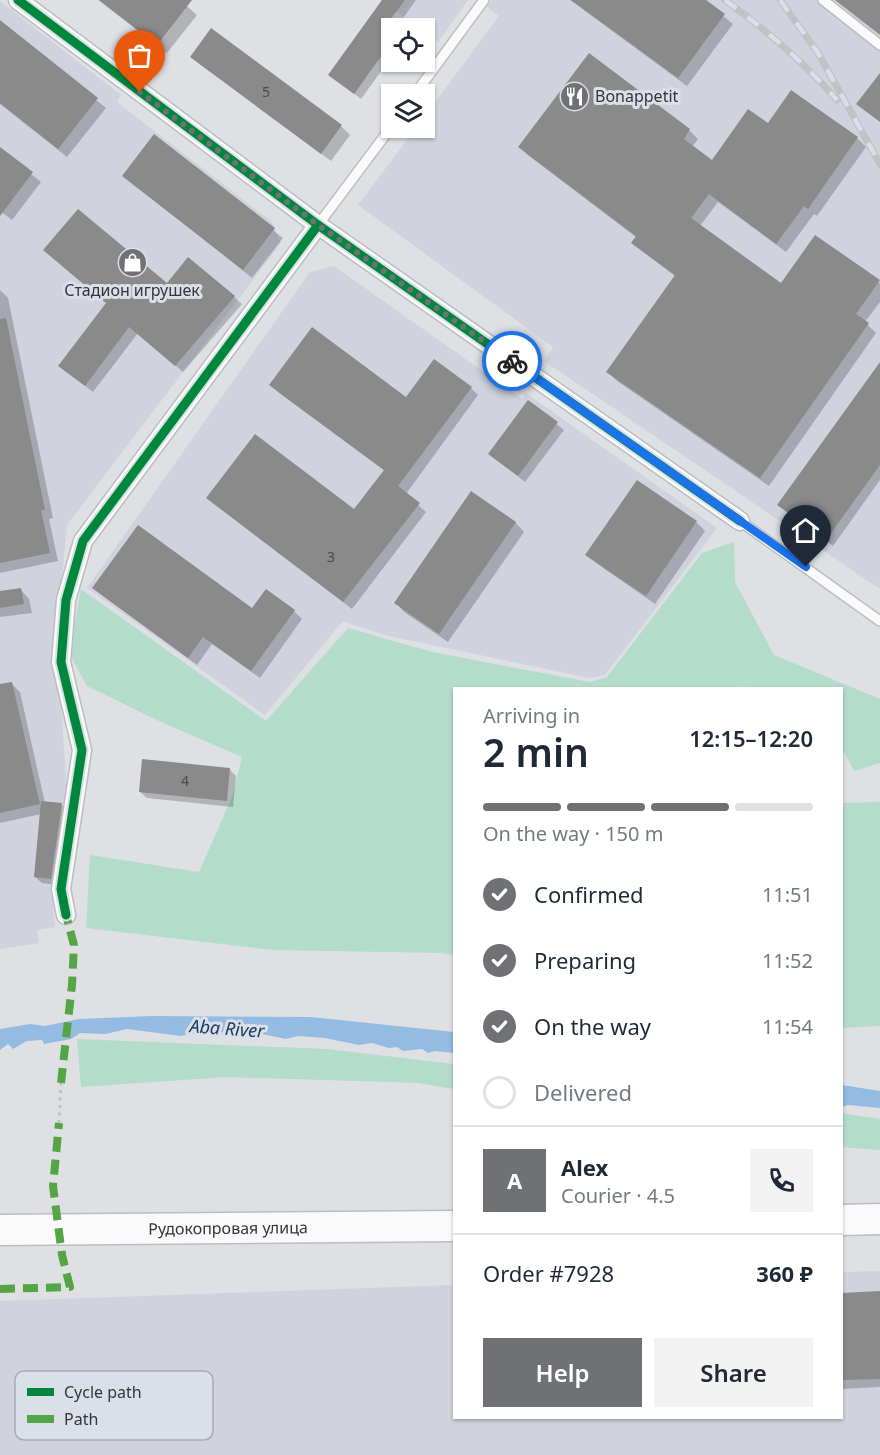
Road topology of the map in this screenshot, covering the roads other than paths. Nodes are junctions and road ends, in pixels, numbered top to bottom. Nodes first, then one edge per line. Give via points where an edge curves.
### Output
1 (18, 0) edge
2 (484, 0) edge
3 (823, 0) edge
4 (880, 45) edge
5 (422, 84) edge
6 (383, 138) edge
7 (318, 225) junction
8 (740, 521) joint
9 (880, 621) edge
10 (66, 915) dead end
11 (880, 1219) edge
12 (843, 1220) edge
13 (453, 1226) edge
14 (0, 1230) edge

1 - 7 street
2 - 5 lane
3 - 4 lane
6 - 7 lane
7 - 8 street
7 - 10 street via 83,541 66,600 61,662 82,750 62,889
8 - 9 lane
11 - 12 main road
13 - 14 main road, Рудокопровая улица

